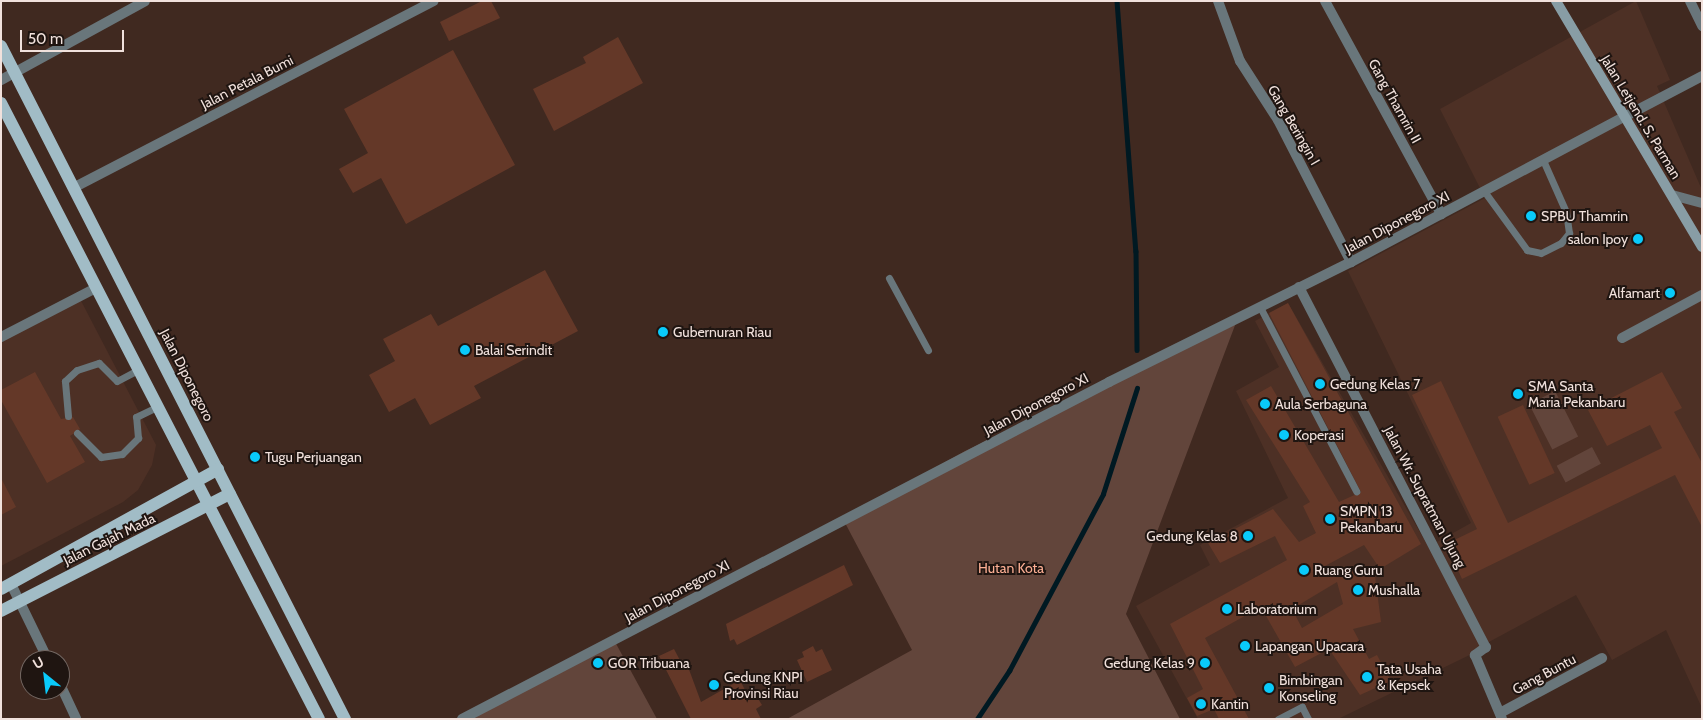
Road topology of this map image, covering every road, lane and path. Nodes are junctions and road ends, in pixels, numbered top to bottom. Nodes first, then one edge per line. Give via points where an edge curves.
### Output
1 (146, 1) edge
2 (433, 1) edge
3 (1218, 1) edge
4 (1325, 1) edge
5 (1556, 1) edge
6 (1690, 1) edge
7 (1702, 26) edge
8 (1, 46) edge
9 (15, 73) junction
10 (1702, 76) edge
11 (1, 80) edge
12 (1, 103) edge
13 (1624, 117) junction
14 (1543, 160) junction
15 (73, 188) junction
16 (1484, 191) junction
17 (1672, 195) junction
18 (1702, 204) edge
19 (1441, 214) junction
20 (1702, 247) edge
21 (1351, 262) junction
22 (889, 278) dead end
23 (1299, 287) junction
24 (96, 288) junction
25 (1702, 295) edge
26 (1260, 307) junction
27 (1, 337) edge
28 (1622, 338) dead end
29 (928, 350) dead end
30 (140, 369) junction
31 (159, 406) junction
32 (68, 416) dead end
33 (77, 433) dead end
34 (218, 470) junction
35 (196, 480) junction
36 (1356, 491) dead end
37 (230, 494) junction
38 (210, 505) junction
39 (6, 587) edge
40 (20, 601) junction
41 (1, 611) edge
42 (43, 650) edge
43 (1602, 658) dead end
44 (67, 700) edge
45 (1501, 716) edge
46 (76, 719) edge
47 (319, 719) edge
48 (345, 719) edge
49 (462, 719) edge
50 (1278, 719) edge
51 (1308, 719) edge

1 - 9 street
2 - 15 street, Jalan Petala Bumi
3 - 21 street, Gang Beringin I via 1240,61 1278,120
4 - 19 street, Gang Thamrin II
5 - 13 main road, Jalan Letjend. S. Parman
6 - 7 street
8 - 9 main road, Jalan Diponegoro
9 - 11 street
9 - 15 main road, Jalan Diponegoro
10 - 13 street, Jalan Diponegoro XI
12 - 24 main road
13 - 14 street, Jalan Diponegoro XI
13 - 17 main road, Jalan Letjend. S. Parman
14 - 16 street, Jalan Diponegoro XI
14 - 16 lane via 1566,212 1569,232 1560,244 1541,253 1527,250 1513,237
15 - 34 main road, Jalan Diponegoro
16 - 19 street, Jalan Diponegoro XI
17 - 18 street
17 - 20 main road, Jalan Letjend. S. Parman
19 - 21 street, Jalan Diponegoro XI
21 - 23 street, Jalan Diponegoro XI
22 - 29 lane
23 - 26 street, Jalan Diponegoro XI
23 - 45 street, Jalan Wr. Supratman Ujung via 1483,640 1486,647 1475,656
24 - 27 street
24 - 30 main road
25 - 28 street
26 - 36 lane
26 - 49 street, Jalan Diponegoro XI via 1167,352
30 - 31 main road
30 - 32 lane via 117,381 99,363 77,370 65,381
31 - 33 lane via 136,417 138,438 122,454 101,457
31 - 35 main road
34 - 35 main road, Jalan Gajah Mada
34 - 37 main road, Jalan Diponegoro
35 - 38 main road
35 - 39 main road, Jalan Gajah Mada
37 - 38 main road, Jalan Gajah Mada
37 - 48 main road, Jalan Diponegoro
38 - 40 main road, Jalan Gajah Mada
38 - 47 main road
39 - 40 street
40 - 41 main road, Jalan Gajah Mada
40 - 42 street
43 - 45 street, Gang Buntu
44 - 46 street
50 - 51 lane via 1302,707

